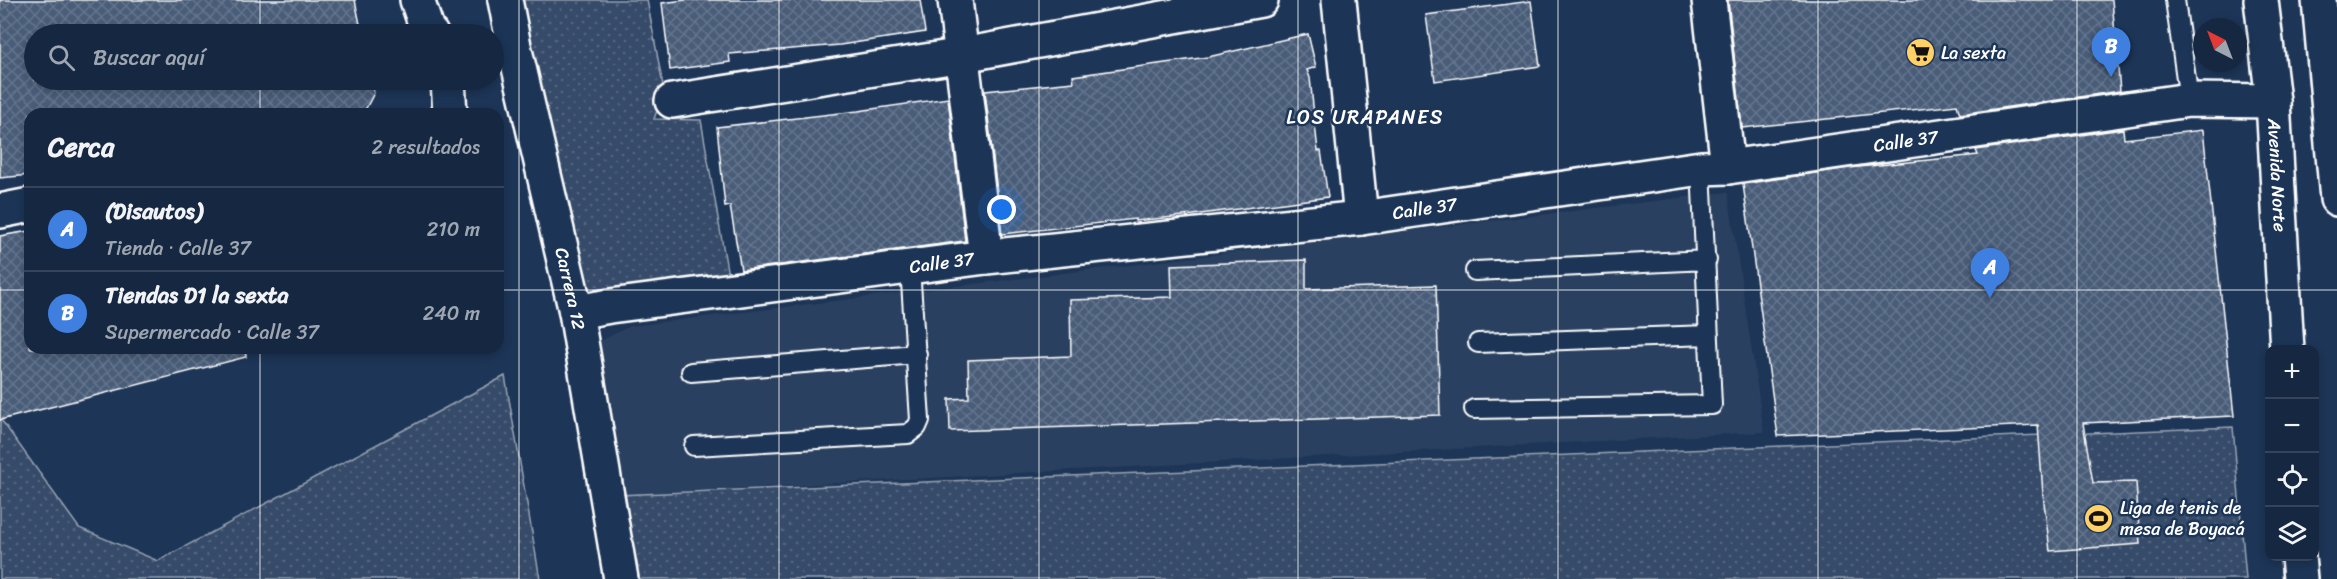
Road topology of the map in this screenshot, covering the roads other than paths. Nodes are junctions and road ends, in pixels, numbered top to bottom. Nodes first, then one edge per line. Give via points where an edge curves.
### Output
1 (417, 0) edge
2 (505, 0) edge
3 (955, 0) edge
4 (1261, 0) edge
5 (1339, 0) edge
6 (1708, 0) edge
7 (2175, 0) edge
8 (2261, 0) edge
9 (2319, 0) edge
10 (425, 24) edge
11 (504, 24) edge
12 (504, 52) edge
13 (2331, 54) edge
14 (963, 55) junction
15 (449, 90) edge
16 (2189, 100) junction
17 (672, 101) dead end
18 (2273, 101) junction
19 (450, 108) edge
20 (1715, 167) junction
21 (2337, 199) edge
22 (24, 206) edge
23 (0, 211) edge
24 (1361, 218) junction
25 (986, 257) junction
26 (1707, 260) junction
27 (910, 267) junction
28 (1475, 271) dead end
29 (576, 312) junction
30 (1709, 335) junction
31 (1478, 343) dead end
32 (2287, 345) edge
33 (917, 354) junction
34 (691, 372) dead end
35 (1474, 409) dead end
36 (694, 446) dead end
37 (2298, 561) edge
38 (621, 579) edge
39 (2300, 579) edge

1 - 10 street
2 - 11 street, Carrera 12
3 - 14 street
4 - 14 street
5 - 24 street
6 - 20 street
7 - 16 lane
8 - 18 street, Avenida Norte
9 - 13 street
12 - 29 street, Carrera 12
13 - 21 street
14 - 17 street
14 - 25 street
15 - 19 street
16 - 18 street, Calle 37
16 - 20 street, Calle 37
18 - 32 street, Avenida Norte
20 - 24 street, Calle 37
20 - 26 lane
22 - 23 street
24 - 25 street, Calle 37
25 - 27 street, Calle 37
26 - 28 lane
26 - 30 lane
27 - 29 street, Calle 37
27 - 33 lane
29 - 38 street, Carrera 12
30 - 31 lane
30 - 35 lane via 1712,405
33 - 34 lane
33 - 36 lane via 920,420 908,434
37 - 39 street

